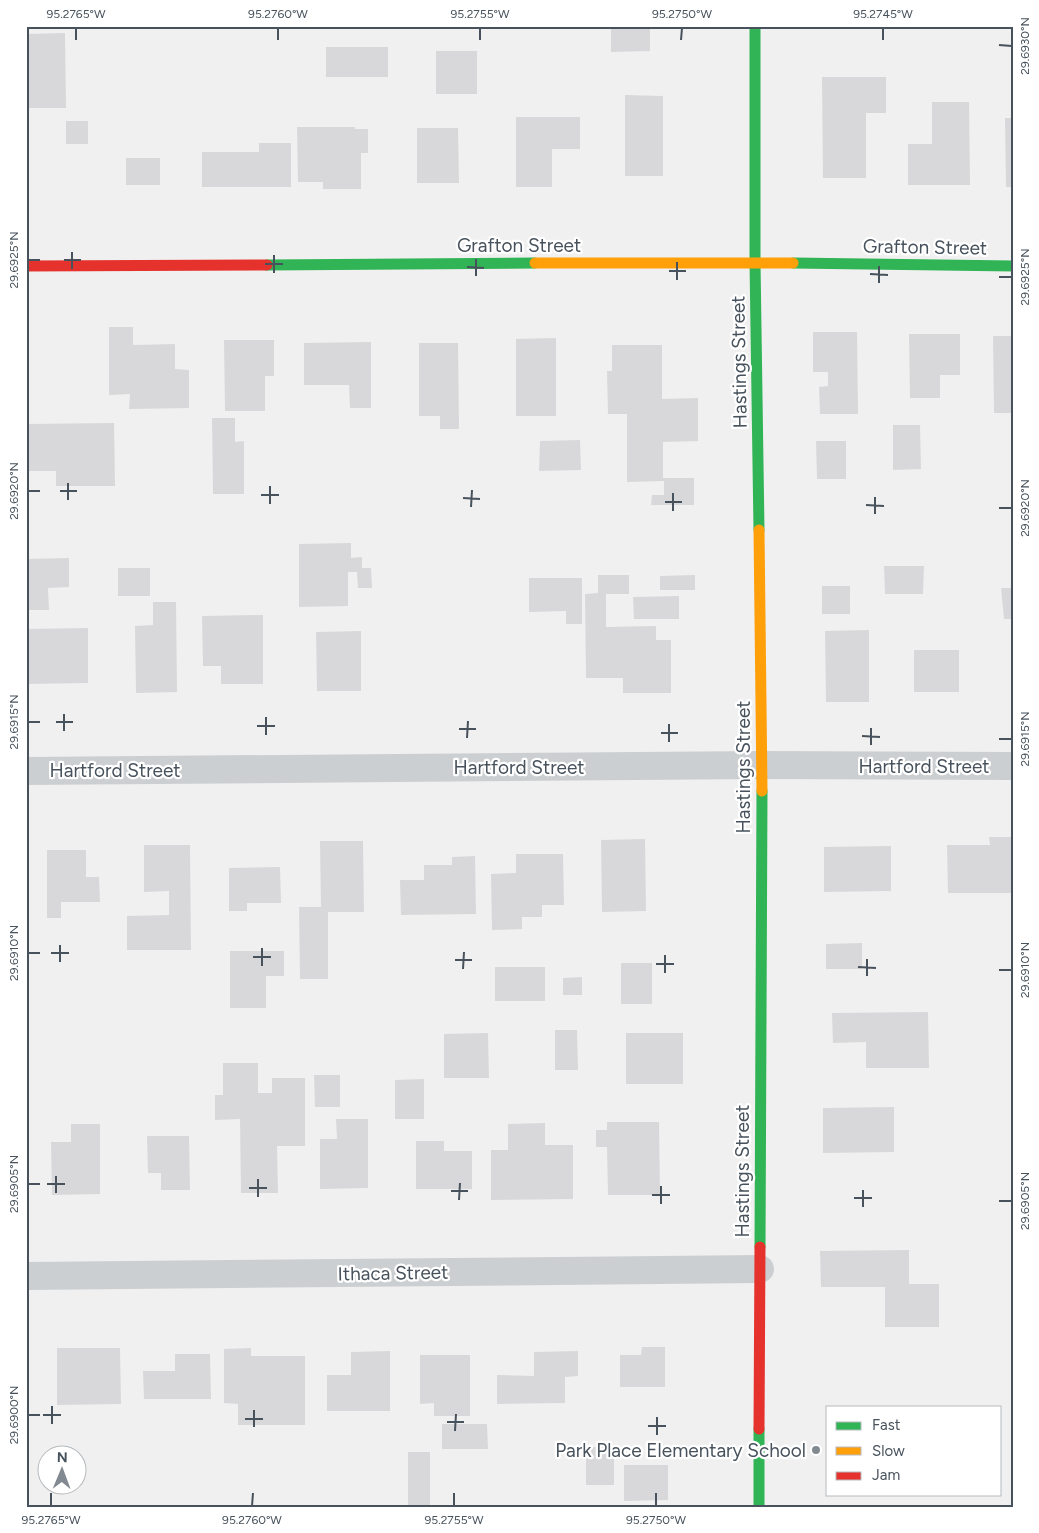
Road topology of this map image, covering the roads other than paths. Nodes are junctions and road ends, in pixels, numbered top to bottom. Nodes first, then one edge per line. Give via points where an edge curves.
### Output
1 (755, 26) edge
2 (755, 262) junction
3 (26, 266) edge
4 (1013, 266) edge
5 (762, 765) junction
6 (1013, 766) edge
7 (26, 771) edge
8 (760, 1269) junction
9 (26, 1276) edge
10 (759, 1507) edge

1 - 2 street, Hastings Street
2 - 3 street, Grafton Street
2 - 4 street, Grafton Street
2 - 5 street, Hastings Street
5 - 6 street, Hartford Street
5 - 7 street, Hartford Street
5 - 8 street, Hastings Street
8 - 9 street, Ithaca Street
8 - 10 street, Hastings Street

